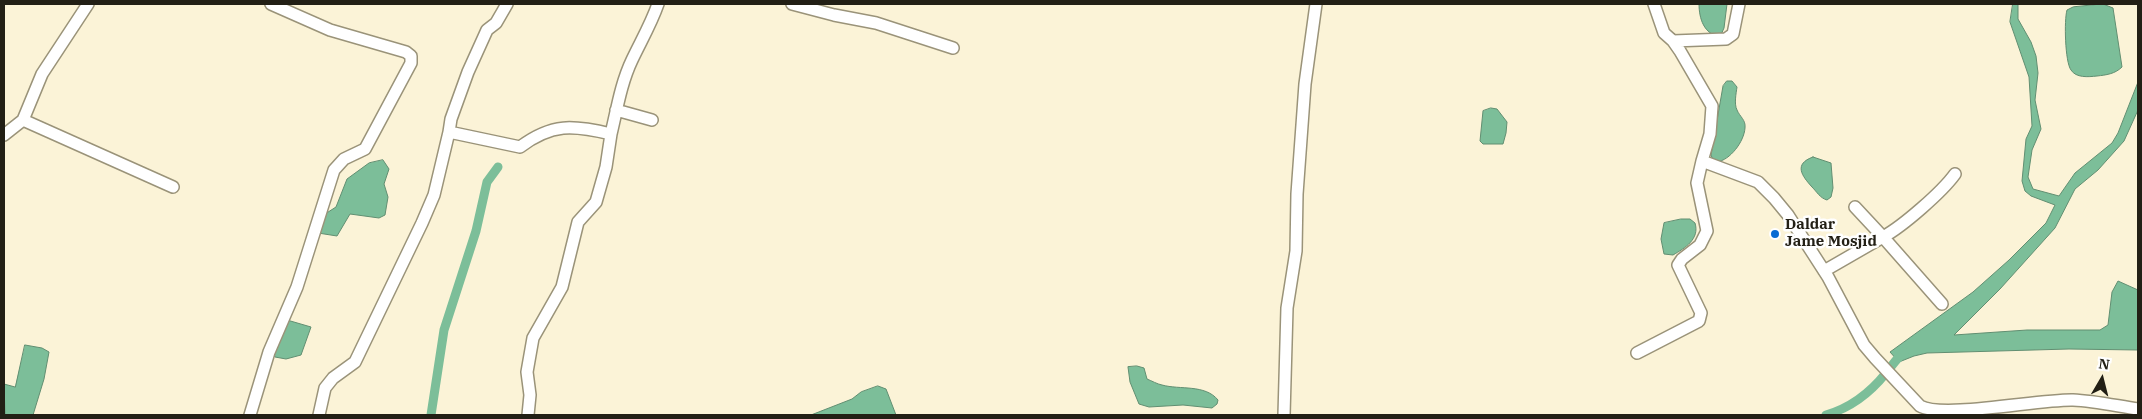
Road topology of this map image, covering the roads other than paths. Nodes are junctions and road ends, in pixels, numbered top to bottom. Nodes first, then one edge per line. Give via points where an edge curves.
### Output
1 (88, 4) edge
2 (271, 4) edge
3 (507, 4) edge
4 (658, 4) edge
5 (792, 4) edge
6 (1316, 4) edge
7 (1654, 4) edge
8 (1739, 4) edge
9 (1673, 41) junction
10 (954, 48) dead end
11 (616, 110) junction
12 (22, 120) junction
13 (652, 120) dead end
14 (449, 132) junction
15 (611, 134) junction
16 (4, 135) edge
17 (1702, 161) junction
18 (1955, 174) dead end
19 (173, 188) dead end
20 (1855, 207) dead end
21 (1883, 237) junction
22 (1824, 271) junction
23 (1942, 304) dead end
24 (1637, 353) dead end
25 (2138, 409) edge
26 (250, 415) edge
27 (319, 415) edge
28 (528, 415) edge
29 (1284, 415) edge

1 - 12 street via 42,74
2 - 26 street via 330,30 406,52 411,56 411,63 365,148 344,159 334,170
3 - 14 street via 496,23 487,30 477,52 456,104
4 - 11 street via 632,61
5 - 10 street via 876,23
6 - 29 street via 1305,84 1296,250 1286,328
7 - 9 street via 1664,34
8 - 9 street via 1733,34 1726,39
9 - 17 street via 1712,106 1710,134
11 - 13 street
11 - 15 street
12 - 16 street
12 - 19 street
14 - 15 street via 520,147 536,134 569,126
14 - 27 street via 434,195 407,256 355,362 325,388
15 - 28 street via 596,202 578,222 562,287 533,338 527,372
17 - 22 street via 1758,182 1788,215
17 - 24 street via 1697,183 1707,232 1700,245 1678,265 1701,313 1699,321
18 - 21 street via 1945,188
20 - 21 street
21 - 22 street
21 - 23 street
22 - 25 street via 1864,344 1920,406 1928,410 1950,411 2073,400

